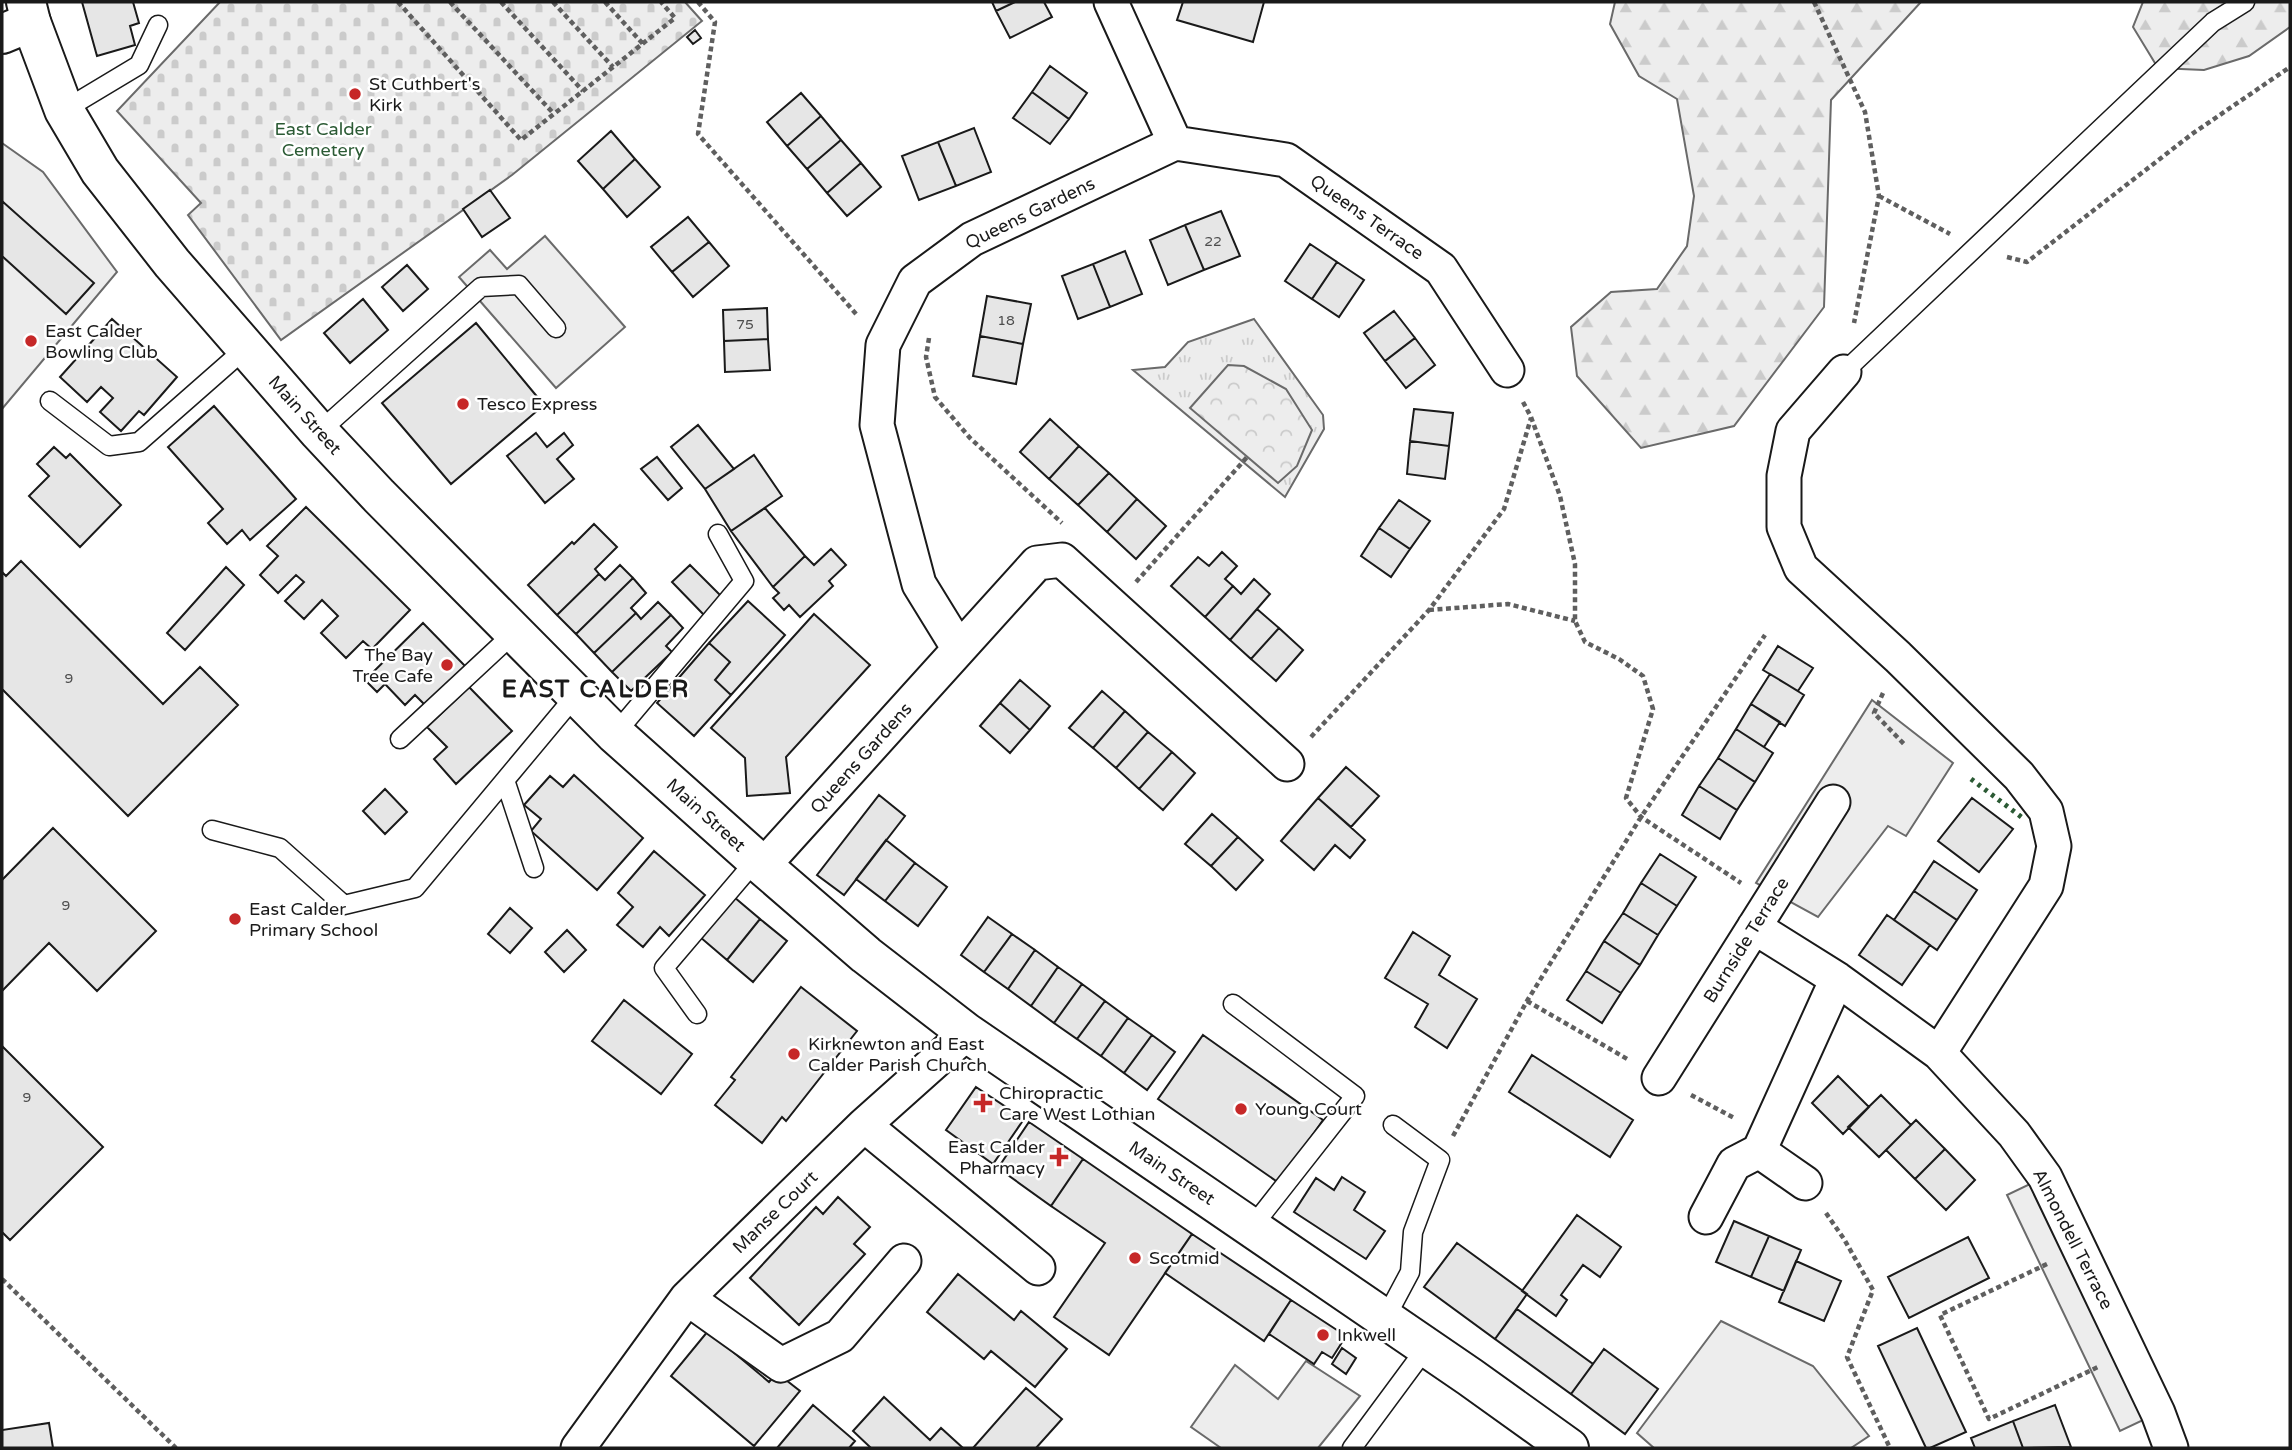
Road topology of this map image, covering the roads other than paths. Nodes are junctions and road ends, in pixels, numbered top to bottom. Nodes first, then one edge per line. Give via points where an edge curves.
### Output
1 (1111, 2) edge
2 (2245, 2) edge
3 (19, 19) edge
4 (158, 25) dead end
5 (64, 110) junction
6 (1175, 143) junction
7 (556, 328) dead end
8 (246, 348) junction
9 (1507, 370) road end
10 (1844, 372) joint
11 (50, 401) dead end
12 (319, 432) junction
13 (718, 534) dead end
14 (515, 632) junction
15 (960, 649) junction
16 (576, 695) junction
17 (615, 734) junction
18 (400, 739) dead end
19 (1287, 764) road end
20 (505, 780) junction
21 (1833, 802) dead end
22 (212, 830) dead end
23 (760, 863) junction
24 (534, 868) dead end
25 (1762, 915) junction
26 (1837, 979) junction
27 (1233, 1004) dead end
28 (697, 1014) dead end
29 (967, 1032) junction
30 (1939, 1053) junction
31 (1659, 1078) dead end
32 (864, 1125) junction
33 (1393, 1125) dead end
34 (1759, 1151) junction
35 (1805, 1183) road end
36 (1706, 1217) dead end
37 (1252, 1227) junction
38 (904, 1261) dead end
39 (1038, 1268) dead end
40 (687, 1298) junction
41 (1385, 1320) junction
42 (1426, 1348) junction
43 (578, 1448) edge
44 (1352, 1448) edge
45 (1569, 1448) edge
46 (2171, 1448) edge

1 - 6 street
2 - 10 lane via 2213,22
3 - 5 main road, Main Street
4 - 5 lane via 139,65
5 - 8 main road, Main Street via 100,170
6 - 9 street, Queens Terrace via 1286,160 1441,269
6 - 15 street, Queens Gardens via 972,239 915,281 883,345 877,425 919,584
7 - 12 lane via 519,285 481,287
8 - 11 lane via 139,442 109,446
8 - 12 main road, Main Street
10 - 30 street via 1793,431 1784,476 1784,527 1801,568 2020,776 2046,811 2054,846 2046,886
12 - 14 main road, Main Street
13 - 17 lane via 744,581
14 - 16 main road, Main Street
14 - 18 lane
15 - 19 street, Queens Gardens via 1037,563 1062,560
15 - 23 street, Queens Gardens
16 - 17 main road, Main Street
16 - 20 lane
17 - 23 main road, Main Street
20 - 22 lane via 415,888 344,905 281,848
20 - 24 lane
21 - 25 street, Burnside Terrace
23 - 28 lane via 664,968
23 - 29 main road, Main Street via 866,955
25 - 26 street, Almondell Terrace
25 - 31 street, Burnside Terrace
26 - 30 street, Almondell Terrace
26 - 34 street
27 - 37 lane via 1355,1096
29 - 32 street, Manse Court
29 - 37 main road, Main Street
30 - 46 street, Almondell Terrace via 2014,1134 2045,1177
32 - 39 street
32 - 40 street, Manse Court
33 - 41 lane via 1440,1160 1413,1232 1410,1272
34 - 35 street
34 - 36 street via 1734,1164
37 - 41 main road, Main Street
38 - 40 street via 840,1336 781,1365
40 - 43 street, Manse Court
41 - 42 main road, Main Street
42 - 44 lane
42 - 45 main road, Main Street

